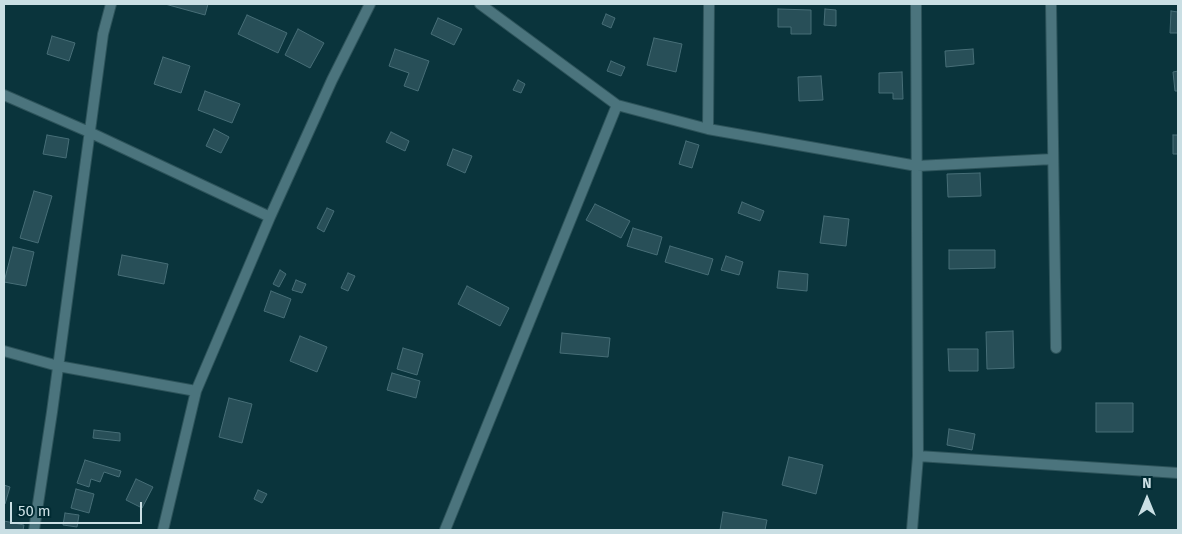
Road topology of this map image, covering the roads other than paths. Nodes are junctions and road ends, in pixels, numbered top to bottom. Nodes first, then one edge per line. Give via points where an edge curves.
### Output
1 (111, 4) edge
2 (370, 4) edge
3 (480, 4) edge
4 (709, 4) edge
5 (916, 4) edge
6 (1051, 4) edge
7 (4, 95) edge
8 (617, 105) junction
9 (708, 130) junction
10 (90, 132) junction
11 (1053, 159) junction
12 (917, 166) junction
13 (270, 217) junction
14 (1056, 348) dead end
15 (4, 351) edge
16 (58, 366) junction
17 (196, 391) junction
18 (918, 456) junction
19 (1178, 474) edge
20 (34, 530) edge
21 (163, 530) edge
22 (445, 530) edge
23 (912, 530) edge

1 - 10 street via 103,34
2 - 13 street
3 - 8 street
4 - 9 street
5 - 12 street
6 - 11 street
7 - 10 street
8 - 9 street
8 - 22 street
9 - 12 street
10 - 13 street
10 - 16 street
11 - 12 street
11 - 14 street
12 - 18 street
13 - 17 street
15 - 16 street
16 - 17 street
16 - 20 street
17 - 21 street
18 - 19 street
18 - 23 street

